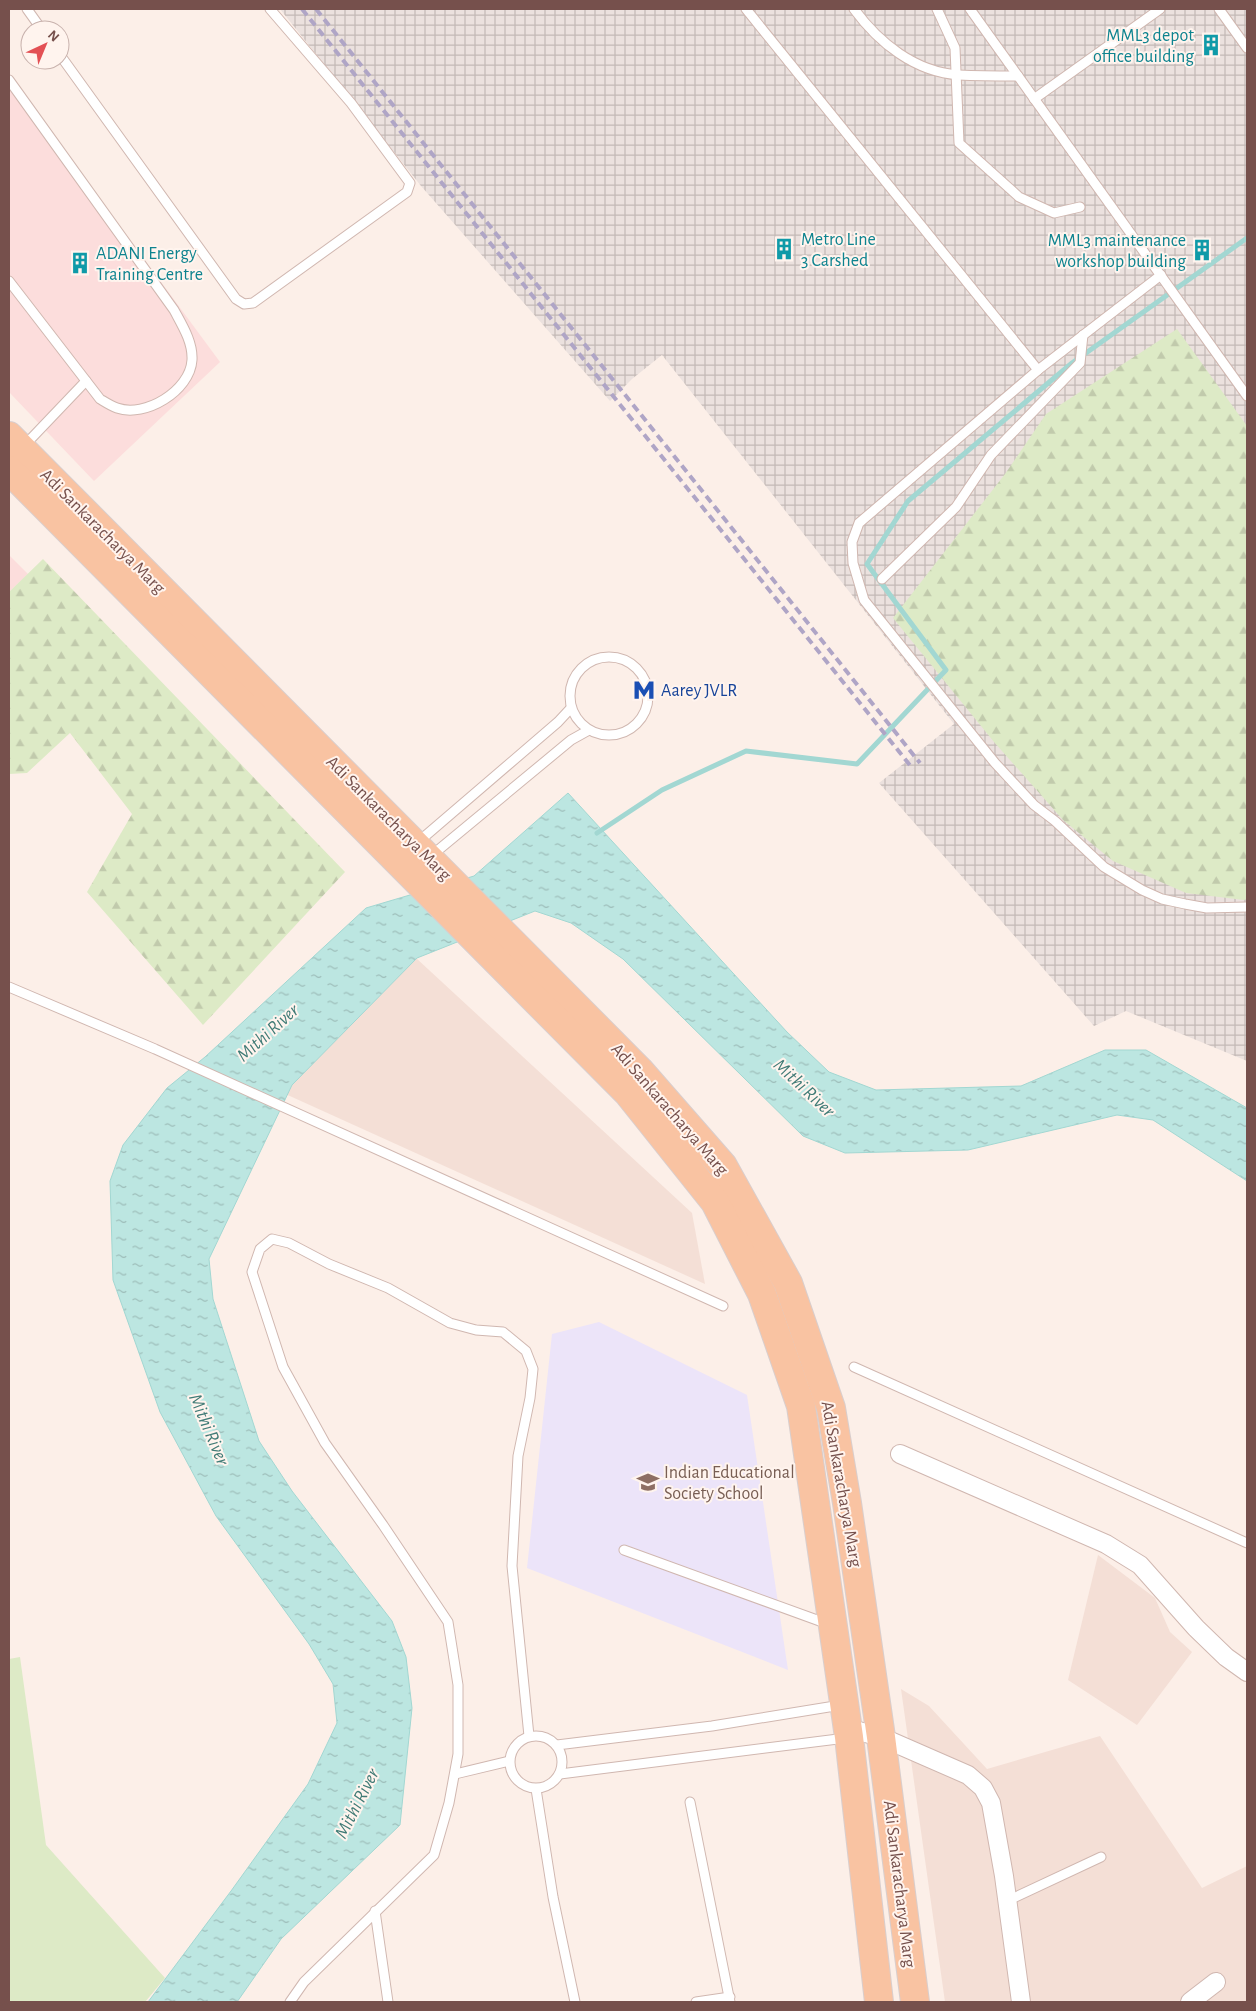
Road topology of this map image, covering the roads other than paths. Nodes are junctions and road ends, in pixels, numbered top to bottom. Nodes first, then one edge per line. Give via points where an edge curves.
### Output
1 (26, 9) edge
2 (270, 9) edge
3 (746, 9) edge
4 (854, 9) edge
5 (937, 9) edge
6 (970, 9) edge
7 (1160, 9) edge
8 (1220, 9) edge
9 (34, 20) edge
10 (1247, 48) edge
11 (70, 69) edge
12 (958, 75) junction
13 (1018, 76) junction
14 (9, 80) edge
15 (1034, 99) junction
16 (1080, 207) dead end
17 (1161, 275) junction
18 (9, 281) edge
19 (1083, 335) junction
20 (1038, 370) junction
21 (86, 381) junction
22 (1247, 396) edge
23 (13, 452) edge
24 (882, 579) dead end
25 (571, 708) junction
26 (589, 730) junction
27 (422, 851) junction
28 (1247, 907) edge
29 (9, 987) edge
30 (723, 1306) dead end
31 (854, 1367) dead end
32 (900, 1454) dead end
33 (1247, 1543) edge
34 (624, 1550) dead end
35 (833, 1626) junction
36 (1247, 1672) edge
37 (847, 1723) junction
38 (529, 1736) junction
39 (881, 1737) junction
40 (557, 1745) junction
41 (510, 1761) junction
42 (454, 1774) junction
43 (560, 1774) junction
44 (536, 1788) junction
45 (690, 1802) dead end
46 (1101, 1857) dead end
47 (1007, 1902) junction
48 (376, 1911) junction
49 (1216, 1982) dead end
50 (730, 2000) edge
51 (290, 2002) edge
52 (388, 2002) edge
53 (575, 2002) edge
54 (696, 2002) edge
55 (880, 2002) edge
56 (915, 2002) edge
57 (1021, 2002) edge
58 (1190, 2002) edge

1 - 9 lane
2 - 11 lane via 351,103 410,183 407,192 253,303 244,304 236,299
3 - 20 lane
4 - 12 lane via 868,28 903,56 920,66
5 - 12 lane via 955,48
6 - 13 lane
7 - 15 lane
8 - 10 lane
12 - 13 lane
12 - 16 lane via 959,143 1019,197 1054,213
13 - 15 lane
14 - 21 lane via 174,310 189,340 192,361 175,393 143,410 117,409 100,399
15 - 17 lane
17 - 19 lane
17 - 22 lane
18 - 21 lane
19 - 20 lane
19 - 24 lane via 1080,363 991,455 956,507
20 - 28 lane via 859,523 852,542 853,563 864,600 995,764 1034,806 1104,867 1162,899 1207,908
21 - 23 lane
23 - 27 main road, Adi Sankaracharya Marg
23 - 35 main road, Adi Sankaracharya Marg via 628,1093 716,1202 762,1294 801,1406
25 - 26 lane
25 - 26 lane via 570,689 584,665 601,657 611,657 620,658 636,668 648,693 640,720 625,732 616,734
25 - 27 lane
26 - 27 lane
27 - 39 main road, Adi Sankaracharya Marg via 640,1070 723,1166 788,1283 831,1408
29 - 30 lane
31 - 33 lane
32 - 36 street via 1123,1554 1140,1565 1196,1628
34 - 35 lane
35 - 37 main road, Adi Sankaracharya Marg
37 - 39 street
37 - 40 lane via 712,1726
37 - 43 lane
37 - 55 main road, Adi Sankaracharya Marg
38 - 40 lane via 544,1737
38 - 41 lane via 515,1745
38 - 42 lane via 512,1566 518,1456 533,1369 526,1351 502,1332 450,1323 388,1288 329,1264 289,1243 272,1239 260,1249 252,1272 283,1366 325,1442 448,1622 458,1685 458,1754
39 - 47 street via 968,1775 983,1788 991,1802
39 - 56 main road, Adi Sankaracharya Marg
40 - 43 lane via 563,1759
41 - 42 lane
41 - 44 lane via 514,1777 520,1783
42 - 48 lane via 434,1855
43 - 44 lane via 550,1785
44 - 53 lane
45 - 50 lane
46 - 47 lane
47 - 57 street
48 - 51 lane via 304,1982
48 - 52 lane
49 - 58 street
50 - 54 lane

